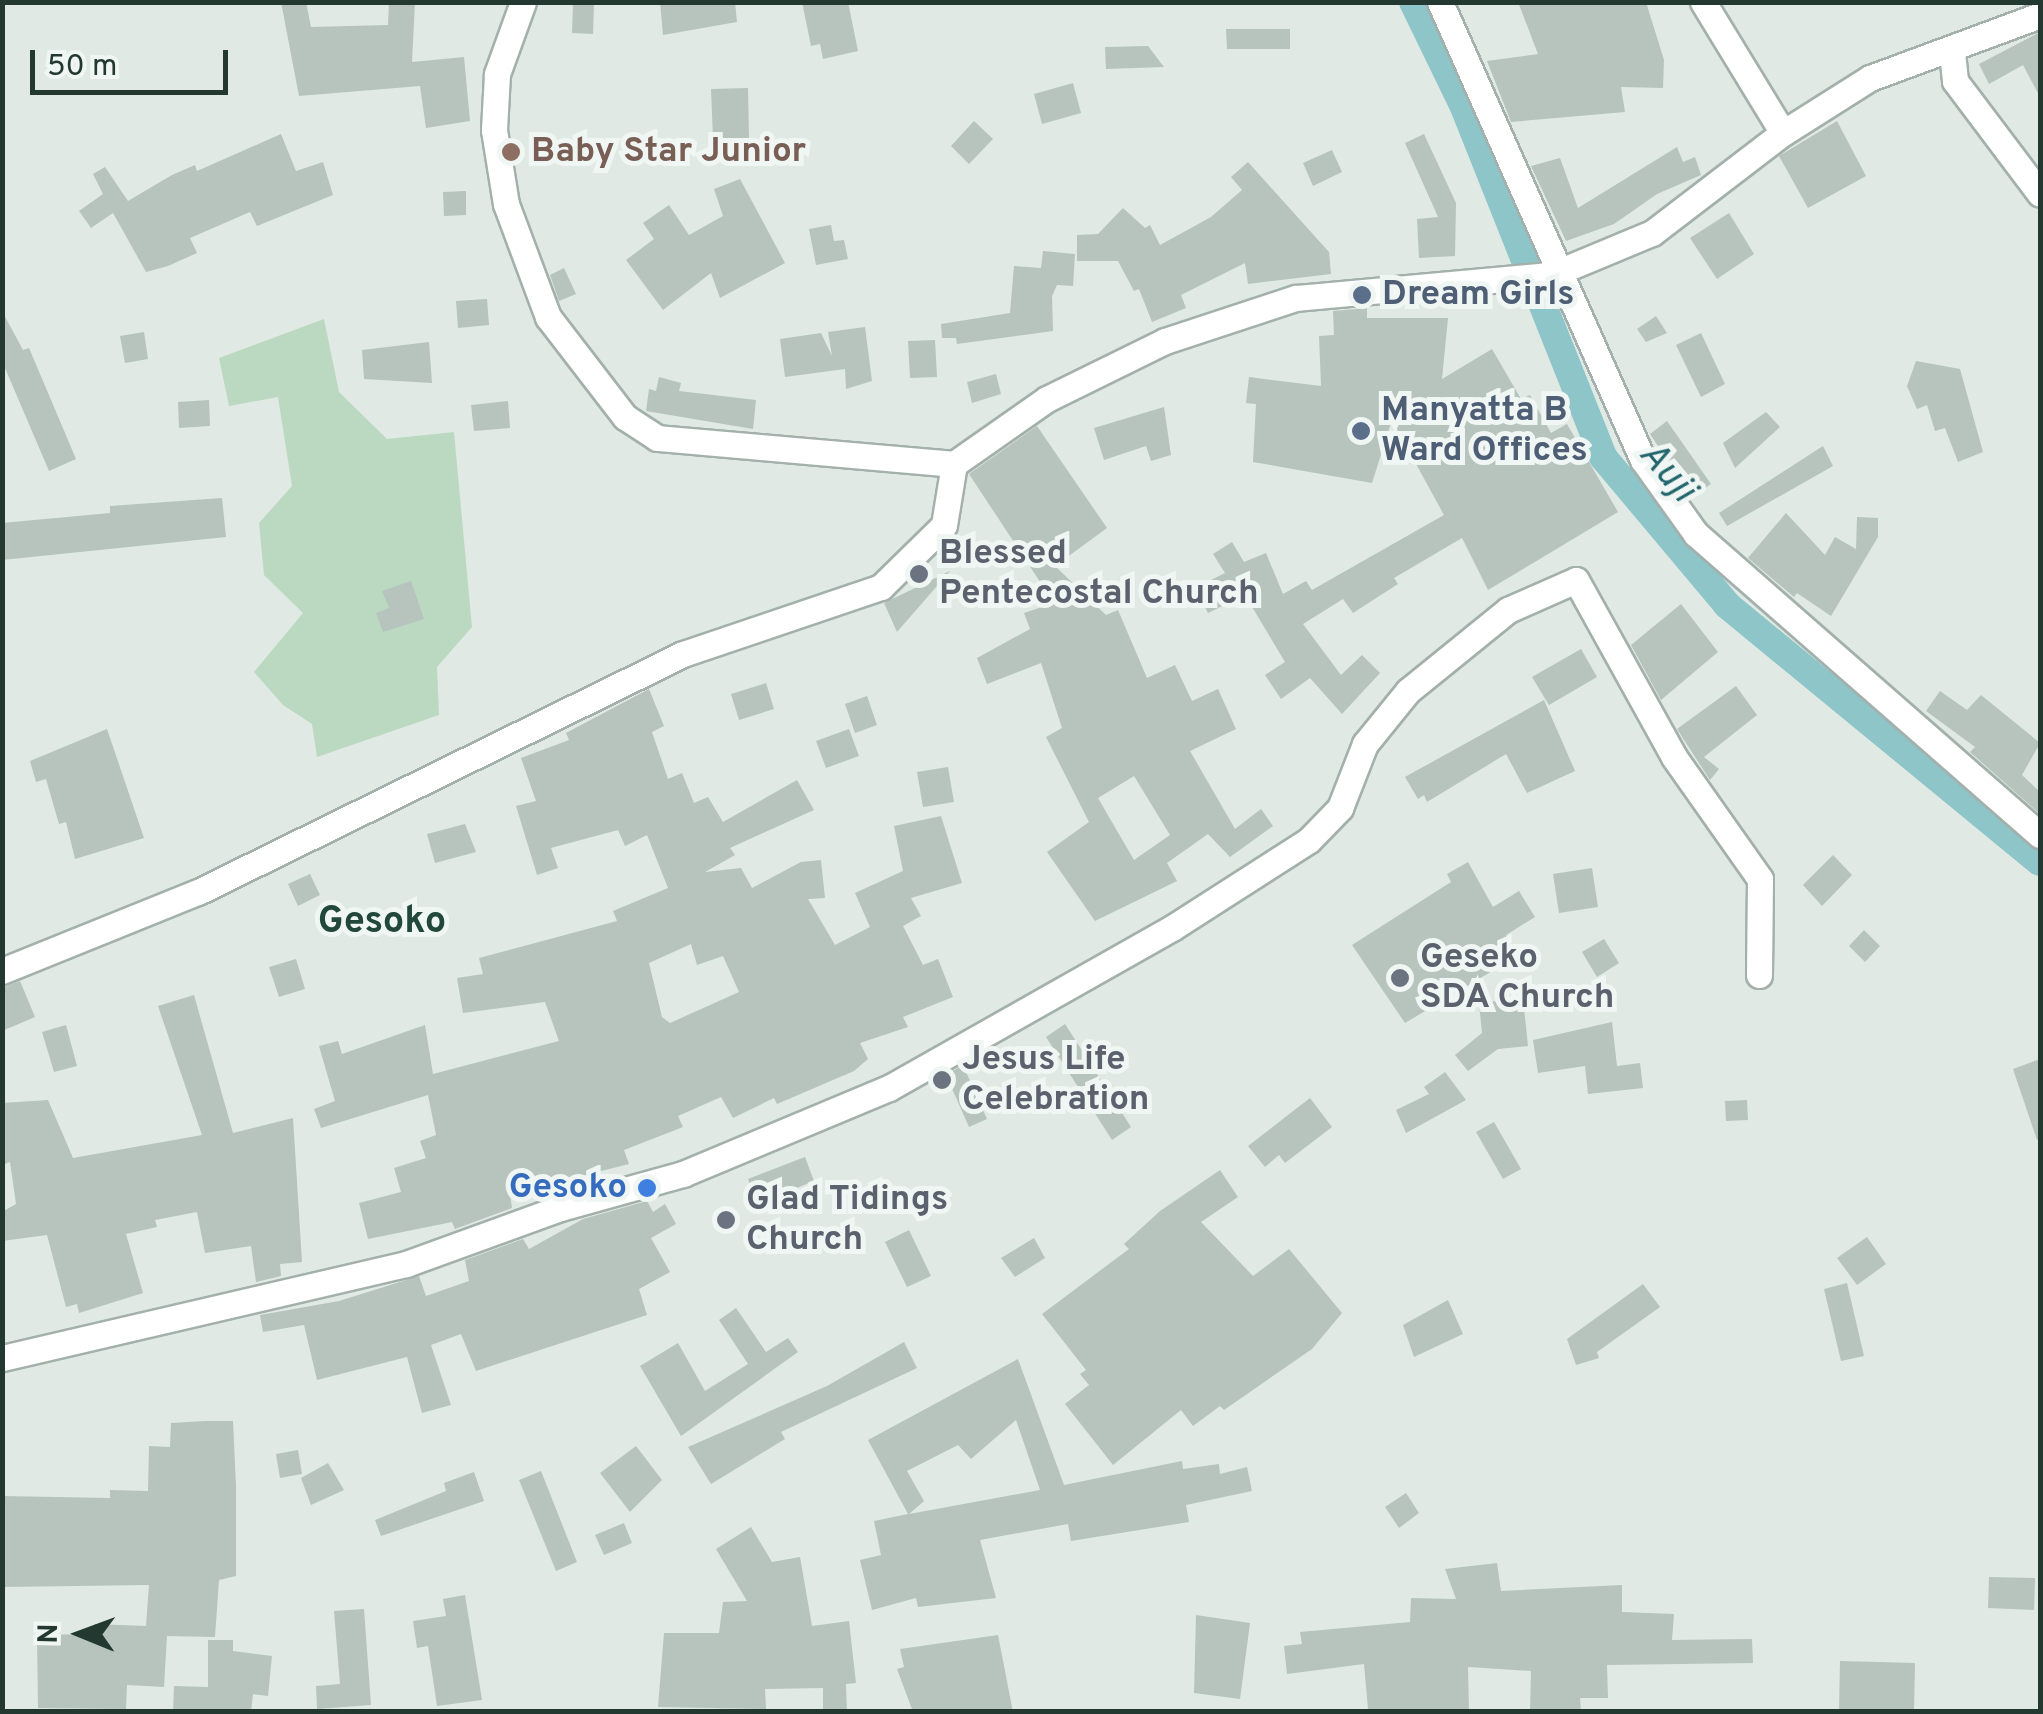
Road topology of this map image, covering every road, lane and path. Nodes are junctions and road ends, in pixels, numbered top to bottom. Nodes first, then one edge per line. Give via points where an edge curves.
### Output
1 (523, 2) edge
2 (1440, 2) edge
3 (1702, 2) edge
4 (2040, 15) edge
5 (1952, 52) junction
6 (1783, 133) junction
7 (2040, 194) edge
8 (1554, 273) junction
9 (954, 464) junction
10 (2040, 835) edge
11 (2, 971) edge
12 (1759, 974) dead end
13 (2, 1358) edge

1 - 9 street via 497,74 494,130 506,204 548,317 625,417 658,438 778,454
2 - 8 street
3 - 6 street
4 - 5 street
5 - 6 street via 1870,78
5 - 7 street via 1955,80
6 - 8 street via 1652,233
8 - 9 street via 1296,298 1165,341 1047,399
8 - 10 street via 1642,460 1696,534
9 - 11 street via 944,524 882,587 683,654 198,892
12 - 13 street via 1760,880 1674,757 1576,580 1508,610 1408,691 1365,744 1340,808 1309,840 1172,928 889,1088 684,1174 560,1208 406,1264

